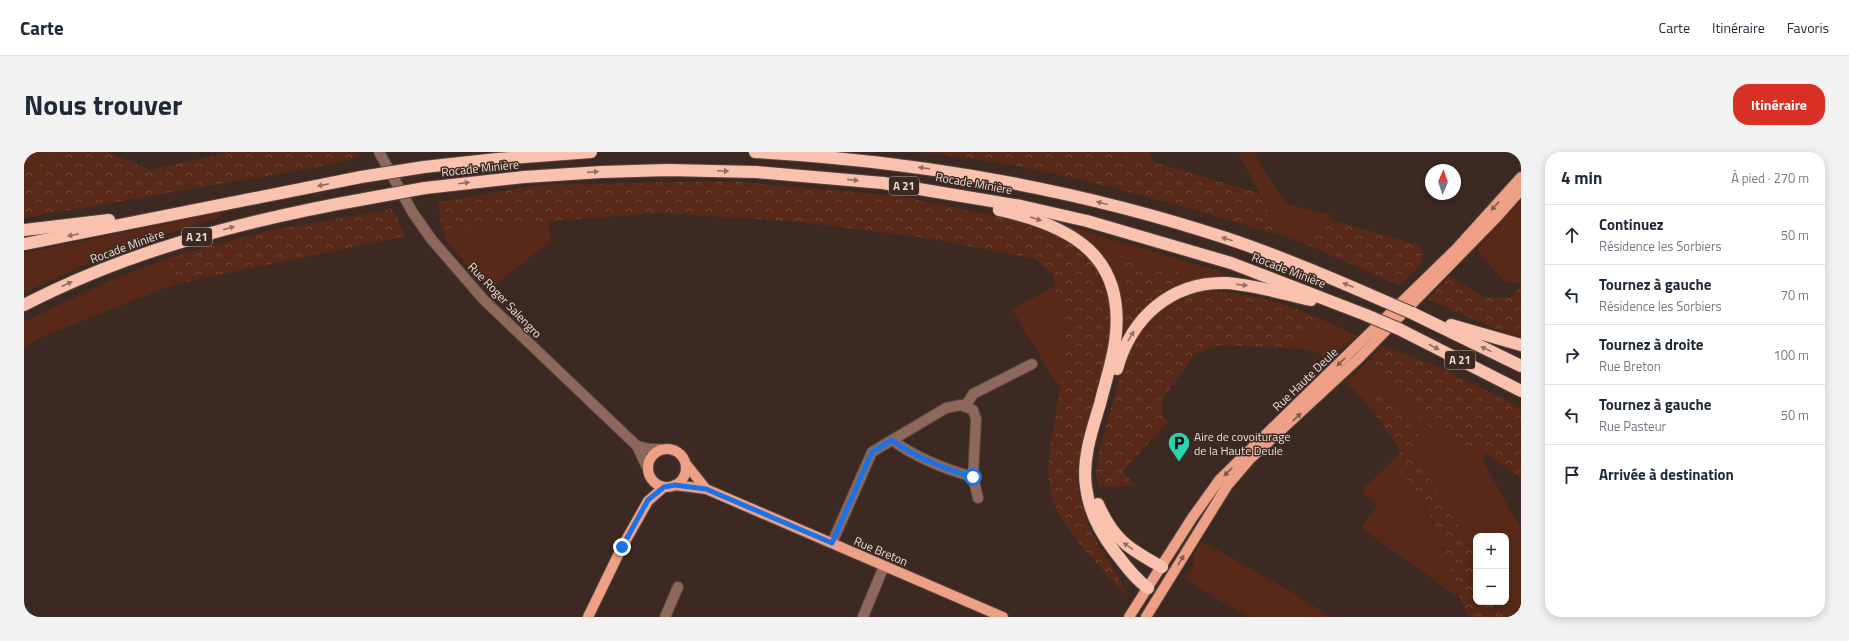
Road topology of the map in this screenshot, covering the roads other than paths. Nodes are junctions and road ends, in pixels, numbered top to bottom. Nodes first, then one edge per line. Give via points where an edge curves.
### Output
1 (379, 152) edge
2 (591, 152) edge
3 (755, 152) edge
4 (1521, 177) edge
5 (1521, 190) edge
6 (945, 192) junction
7 (193, 210) junction
8 (24, 230) edge
9 (24, 244) edge
10 (24, 304) edge
11 (1412, 313) junction
12 (1366, 315) junction
13 (1521, 345) edge
14 (1032, 364) dead end
15 (1521, 366) edge
16 (1521, 390) edge
17 (966, 407) junction
18 (892, 440) junction
19 (637, 446) junction
20 (659, 449) junction
21 (686, 464) junction
22 (647, 467) junction
23 (650, 477) junction
24 (973, 477) junction
25 (675, 485) junction
26 (664, 487) junction
27 (706, 489) junction
28 (978, 498) dead end
29 (648, 500) junction
30 (832, 543) junction
31 (884, 566) junction
32 (1162, 567) junction
33 (678, 588) dead end
34 (1153, 592) junction
35 (588, 617) edge
36 (665, 617) edge
37 (863, 617) edge
38 (1002, 617) edge
39 (1129, 617) edge
40 (1140, 617) edge
41 (1146, 617) edge

1 - 19 street, Rue Roger Salengro via 413,214 484,300
2 -> 7 highway, Rocade Minière / A 21, bridge via 424,167
11 -> 3 highway, Rocade Minière / A 21, bridge via 1295,263 1226,238 1076,197 994,179 913,166
4 -> 32 main road, Rue Haute Deule via 1456,249 1220,479
34 -> 5 main road, Rue Haute Deule via 1218,499 1250,460 1359,358
10 -> 6 highway, Rocade Minière / A 21, bridge via 105,268 182,242 262,219 425,188 524,177 668,170 828,177
6 - 12 highway, Rocade Minière / A 21 via 1087,221 1231,263
6 -> 34 highway via 983,206 1038,220 1064,231 1082,243 1104,268 1111,282 1116,307 1115,341 1090,440 1086,486 1094,515 1109,544 1134,576
7 - 8 highway
7 -> 9 highway, Rocade Minière / A 21
11 - 13 highway
15 -> 11 highway, Rocade Minière / A 21
12 -> 16 highway, Rocade Minière / A 21, bridge
32 -> 12 highway via 1121,541 1112,530 1097,501 1093,484 1092,471 1097,441 1121,355 1129,337 1142,319 1174,294 1195,287 1226,283 1271,291
14 - 17 street via 973,394
17 - 18 street via 961,405 946,408
17 - 24 street via 973,410 976,419
18 - 24 street via 906,451
18 - 30 street via 872,452
19 - 20 street
19 - 22 street, Rue Roger Salengro
20 - 21 main road via 673,449 679,452
20 - 22 main road via 653,453
21 - 25 main road via 684,477
21 - 27 main road, Rue Breton
22 - 23 main road
23 - 26 main road via 653,482
23 - 29 main road
24 - 28 street
25 - 26 main road
25 - 27 main road, Rue Breton
26 - 29 main road
27 - 30 main road, Rue Breton
29 - 35 main road
30 - 31 main road, Rue Breton
31 - 37 street
31 - 38 main road, Rue Breton
32 - 34 main road, Rue Haute Deule
33 - 36 street
34 - 39 main road, Rue Haute Deule
34 - 40 main road
34 - 41 main road, Rue Haute Deule

